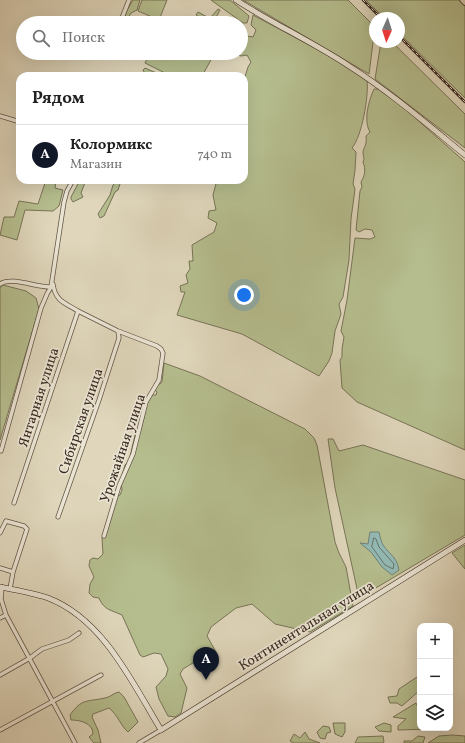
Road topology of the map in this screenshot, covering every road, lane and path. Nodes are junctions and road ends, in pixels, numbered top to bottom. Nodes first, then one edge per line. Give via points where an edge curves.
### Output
1 (128, 0) edge
2 (236, 0) edge
3 (122, 16) edge
4 (0, 116) edge
5 (16, 121) edge
6 (465, 155) edge
7 (71, 184) edge
8 (52, 281) junction
9 (0, 284) edge
10 (51, 287) junction
11 (78, 311) junction
12 (118, 331) junction
13 (2, 451) dead end
14 (14, 503) dead end
15 (58, 518) dead end
16 (0, 533) edge
17 (104, 536) dead end
18 (465, 540) edge
19 (0, 568) edge
20 (13, 572) junction
21 (1, 587) edge
22 (10, 589) junction
23 (6, 615) junction
24 (0, 618) edge
25 (79, 633) dead end
26 (30, 658) junction
27 (0, 675) edge
28 (101, 675) dead end
29 (54, 701) junction
30 (0, 730) edge
31 (161, 730) junction
32 (75, 743) edge
33 (139, 743) edge

1 - 3 street
2 - 6 street via 348,65 405,106
4 - 5 street
7 - 8 street via 64,202
8 - 10 street
8 - 11 street via 59,300
9 - 10 street via 10,281
10 - 13 street via 41,308
11 - 12 street
11 - 14 street, Янтарная улица
12 - 15 street, Сибирская улица via 117,345
12 - 17 street, Урожайная улица via 157,346 163,354 159,380 146,402 133,454 119,486
16 - 20 street via 6,521 27,529
18 - 31 street, Континентальная улица
19 - 20 street
20 - 22 street
21 - 22 street
21 - 23 street via 1,599
22 - 31 street via 48,598 75,613 96,631 117,659
23 - 24 street
23 - 26 street
25 - 26 street via 69,640 42,649
26 - 27 street
26 - 29 street
28 - 29 street
29 - 30 street
29 - 32 street
31 - 33 street, Континентальная улица

